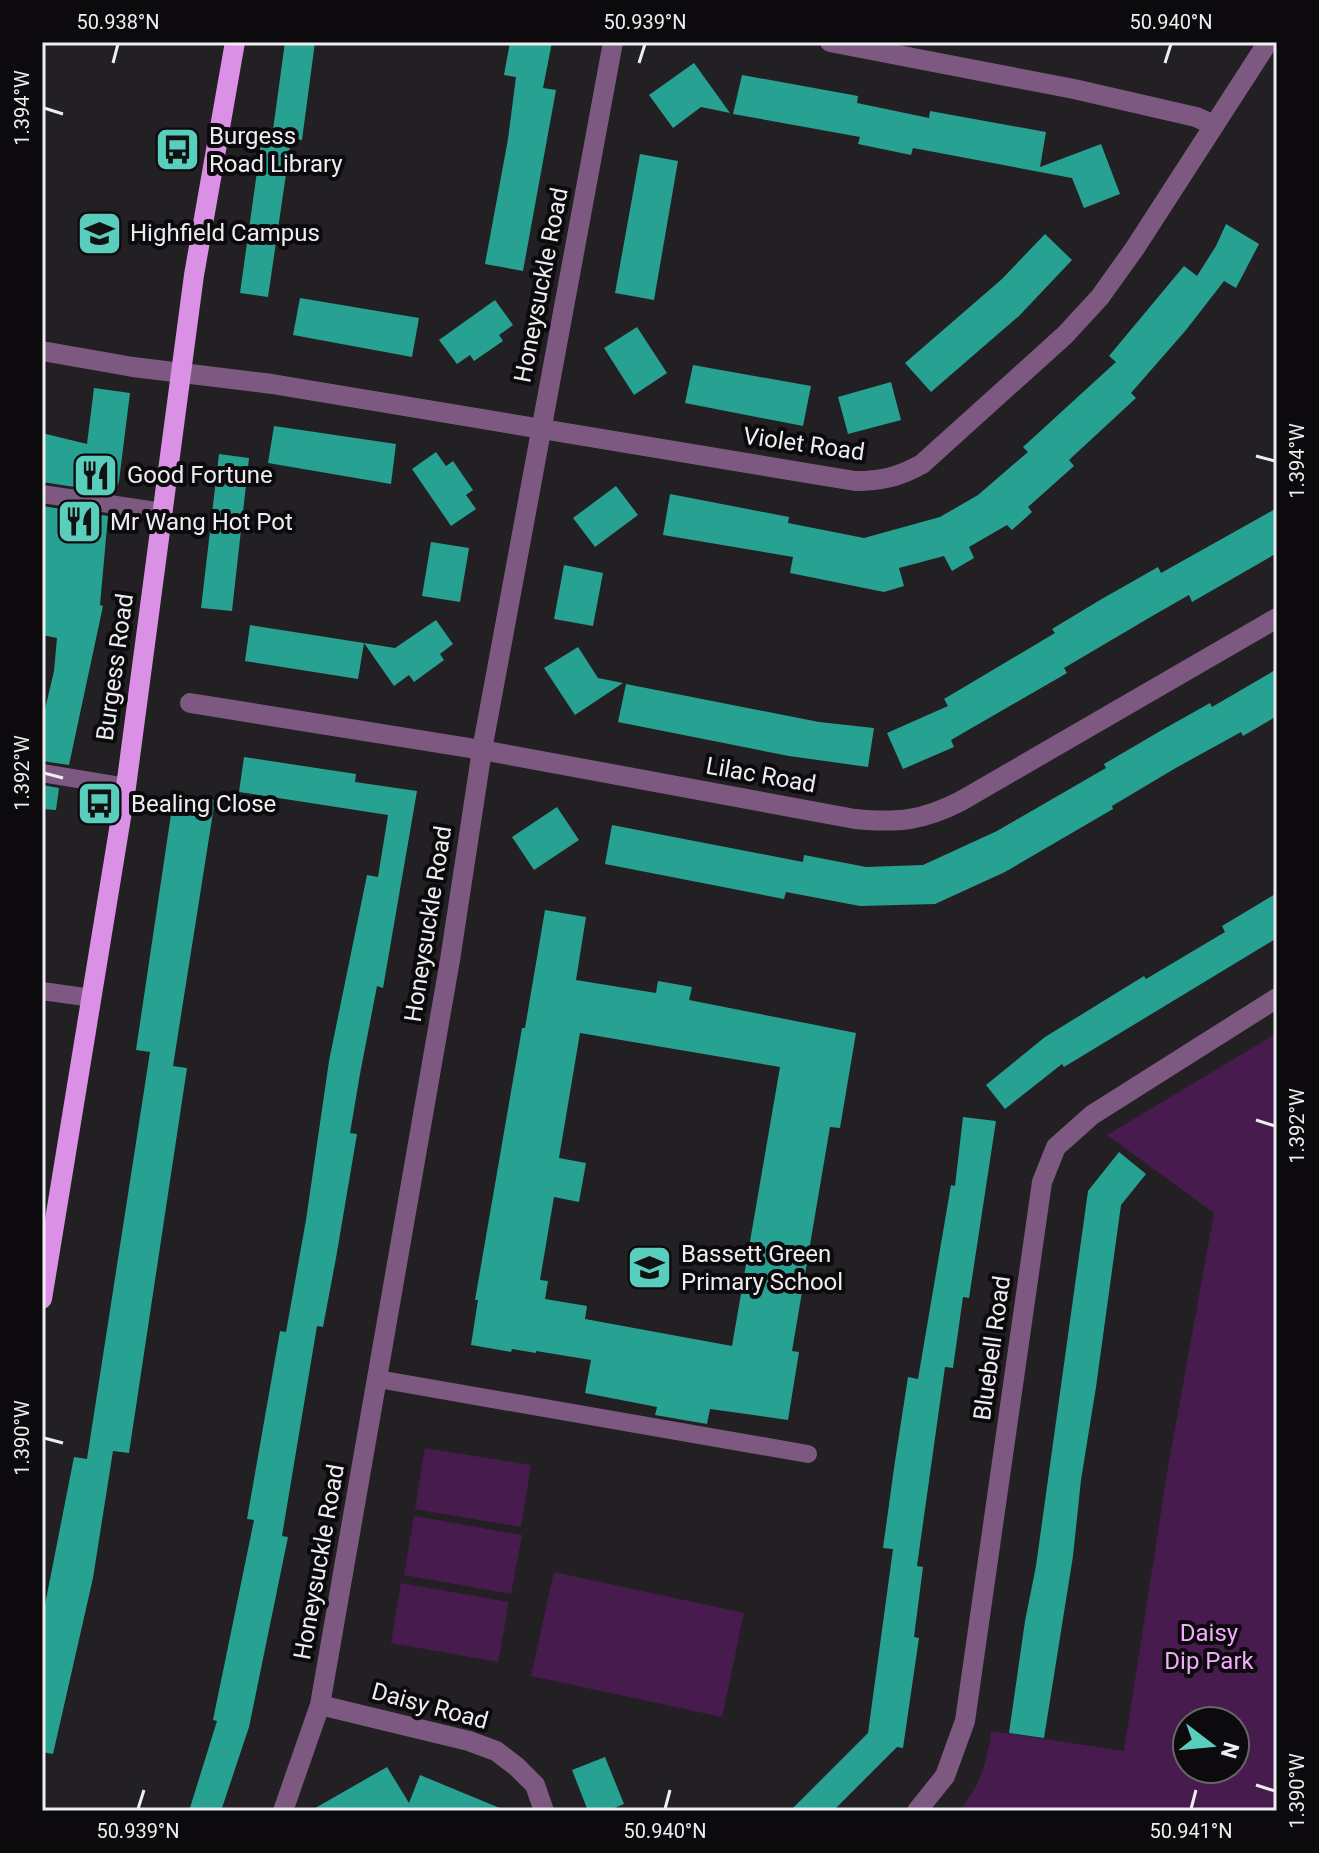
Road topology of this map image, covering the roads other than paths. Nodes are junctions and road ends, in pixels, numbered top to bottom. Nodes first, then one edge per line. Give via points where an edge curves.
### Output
1 (235, 42) edge
2 (613, 42) edge
3 (830, 42) edge
4 (1268, 42) edge
5 (1214, 125) junction
6 (42, 351) edge
7 (179, 373) junction
8 (541, 428) junction
9 (42, 494) edge
10 (163, 512) junction
11 (1277, 618) edge
12 (190, 703) dead end
13 (482, 750) junction
14 (42, 773) edge
15 (126, 787) junction
16 (42, 991) edge
17 (92, 998) junction
18 (1277, 998) edge
19 (46, 1253) edge
20 (42, 1299) edge
21 (378, 1379) junction
22 (808, 1454) dead end
23 (320, 1705) junction
24 (283, 1811) edge
25 (544, 1811) edge
26 (917, 1811) edge

1 - 7 main road, Burgess Road
2 - 8 street, Honeysuckle Road
3 - 5 street via 1074,89
4 - 5 street, Violet Road
5 - 8 street, Violet Road via 1100,297 922,464 901,476 855,481
6 - 7 street, Violet Road
7 - 8 street, Violet Road
7 - 10 main road, Burgess Road
8 - 13 street, Honeysuckle Road
9 - 10 lane
10 - 15 main road, Burgess Road
11 - 13 street, Lilac Road via 961,801 908,821 855,819
12 - 13 street, Lilac Road
13 - 21 street, Honeysuckle Road
14 - 15 lane
15 - 17 main road, Burgess Road
16 - 17 lane
17 - 19 main road, Burgess Road
18 - 26 street, Bluebell Road via 1092,1115 1056,1147 1048,1163 965,1721 945,1776
19 - 20 main road, Burgess Road
21 - 22 lane
21 - 23 street, Honeysuckle Road
23 - 24 street, Honeysuckle Road
23 - 25 street, Daisy Road via 496,1751 535,1785

